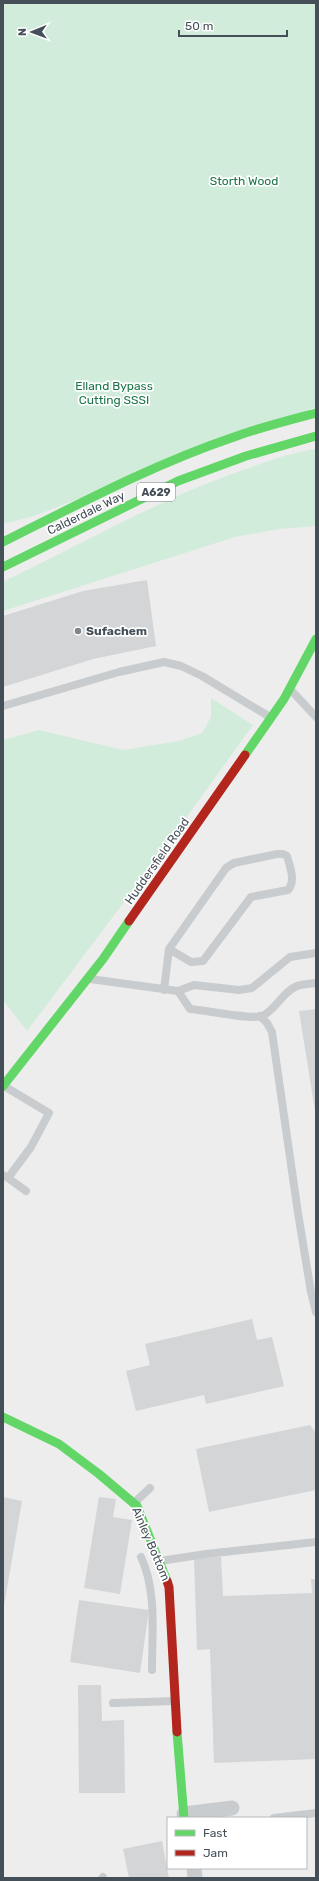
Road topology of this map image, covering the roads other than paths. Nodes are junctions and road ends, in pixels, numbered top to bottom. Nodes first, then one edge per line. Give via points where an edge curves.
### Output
1 (316, 413) edge
2 (316, 436) edge
3 (3, 542) edge
4 (3, 567) edge
5 (316, 639) edge
6 (289, 689) junction
7 (3, 706) edge
8 (316, 717) edge
9 (270, 718) junction
10 (169, 949) junction
11 (316, 953) edge
12 (87, 979) junction
13 (316, 983) edge
14 (164, 990) junction
15 (178, 992) junction
16 (260, 1016) junction
17 (3, 1086) edge
18 (6, 1176) edge
19 (26, 1191) dead end
20 (316, 1312) edge
21 (3, 1417) edge
22 (150, 1488) dead end
23 (134, 1503) junction
24 (316, 1542) edge
25 (142, 1557) dead end
26 (160, 1562) junction
27 (167, 1580) junction
28 (150, 1583) junction
29 (152, 1670) dead end
30 (175, 1701) junction
31 (112, 1702) dead end
32 (226, 1812) edge
33 (316, 1813) edge
34 (184, 1816) edge
35 (282, 1817) edge

1 - 3 main road, Calderdale Way / A629 via 260,428 149,470
2 - 4 main road, Calderdale Way / A629 via 293,441 178,481
5 - 6 main road, Huddersfield Road
6 - 8 lane
6 - 9 main road, Huddersfield Road
7 - 9 lane via 119,672 164,662 181,666 202,676
9 - 12 main road, Huddersfield Road
10 - 10 lane via 226,868 234,862 276,854 287,856 292,886 288,890 251,898 203,961 191,962
10 - 14 lane
11 - 15 lane via 290,957 252,988 238,990 194,986
12 - 14 lane
12 - 17 main road, Huddersfield Road
13 - 16 lane via 297,986 270,1011
14 - 15 lane
15 - 16 lane via 190,1008
16 - 20 lane via 272,1032 298,1213
17 - 18 lane via 49,1113 30,1147
18 - 19 lane
21 - 23 main road, Ainley Bottom via 60,1444
22 - 23 lane
23 - 26 main road, Ainley Bottom
24 - 26 lane via 206,1554
25 - 28 lane
26 - 27 main road, Ainley Bottom
27 - 28 lane
27 - 30 main road, Ainley Bottom
28 - 29 lane
30 - 31 lane
30 - 34 main road, Ainley Bottom
32 - 34 street, Ainley Bottom
33 - 35 lane

